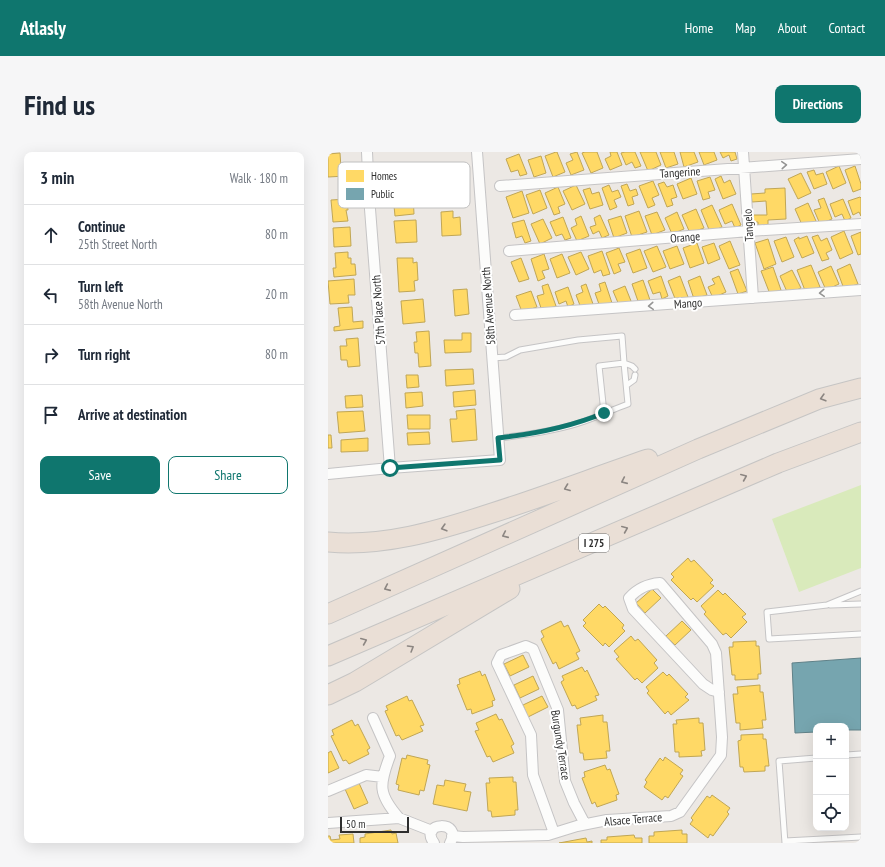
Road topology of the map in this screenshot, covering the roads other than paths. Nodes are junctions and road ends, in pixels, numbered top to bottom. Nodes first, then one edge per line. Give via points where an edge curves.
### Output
1 (367, 152) edge
2 (477, 152) edge
3 (743, 152) edge
4 (861, 159) edge
5 (367, 162) edge
6 (745, 168) junction
7 (500, 186) dead end
8 (370, 208) edge
9 (861, 224) edge
10 (749, 231) junction
11 (509, 251) dead end
12 (861, 290) edge
13 (753, 298) junction
14 (515, 315) dead end
15 (492, 358) junction
16 (624, 363) junction
17 (627, 385) junction
18 (861, 388) edge
19 (604, 413) junction
20 (861, 432) edge
21 (498, 438) junction
22 (698, 449) junction
23 (390, 468) junction
24 (328, 474) edge
25 (328, 542) edge
26 (595, 542) junction
27 (861, 591) edge
28 (861, 604) edge
29 (827, 605) junction
30 (328, 614) edge
31 (861, 634) edge
32 (328, 656) edge
33 (719, 692) junction
34 (328, 695) edge
35 (373, 718) dead end
36 (861, 754) edge
37 (849, 755) edge
38 (813, 758) edge
39 (383, 777) junction
40 (328, 791) edge
41 (399, 818) junction
42 (328, 823) edge
43 (585, 824) junction
44 (554, 833) junction
45 (861, 837) edge
46 (433, 840) edge
47 (451, 840) edge
48 (785, 842) edge

1 - 5 street, 57th Place North
2 - 15 street, 58th Avenue North
3 - 6 street, Tangelo
6 -> 4 street, Tangerine
6 - 7 street, Tangerine
6 - 10 street, Tangelo
8 - 23 street, 57th Place North
9 - 10 street, Orange
10 - 11 street, Orange
10 - 13 street, Tangelo
12 -> 13 street, Mango
13 -> 14 street, Mango
15 - 16 lane via 506,357 520,350 578,340 622,336
15 - 21 street, 58th Avenue North
16 - 17 lane
16 - 17 lane via 632,366 635,372 634,380
16 - 19 lane via 599,366
17 - 19 lane via 628,404
18 -> 22 highway via 819,399
19 - 21 lane via 549,431
26 -> 20 highway, I 275 via 778,463
21 - 23 street, 58th Avenue North via 500,460
22 -> 25 highway via 662,454 550,494 431,532 401,539
22 -> 30 highway
23 - 24 street
32 -> 26 highway, I 275
34 -> 26 highway via 355,682 529,578
27 - 29 lane
28 - 29 lane
29 - 31 lane via 767,612 769,639
33 - 33 street, Alsace Terrace via 716,654 712,644 660,583 648,584 635,591 629,598 633,609 703,684
33 - 43 street, Alsace Terrace via 721,755 680,812 671,816
35 - 39 street via 390,756
36 - 37 lane
38 - 48 lane via 779,761
39 - 40 street via 366,774
39 - 41 street via 381,783 384,795 389,807
41 - 42 street
41 - 46 street
43 - 44 street, Alsace Terrace
43 - 44 street, Burgundy Terrace via 566,781 558,710 532,650 526,646 514,649 501,655 497,663 531,735 533,774
44 - 47 street, Alsace Terrace via 463,837
45 - 48 lane
46 - 47 street via 437,826 444,825 450,829

